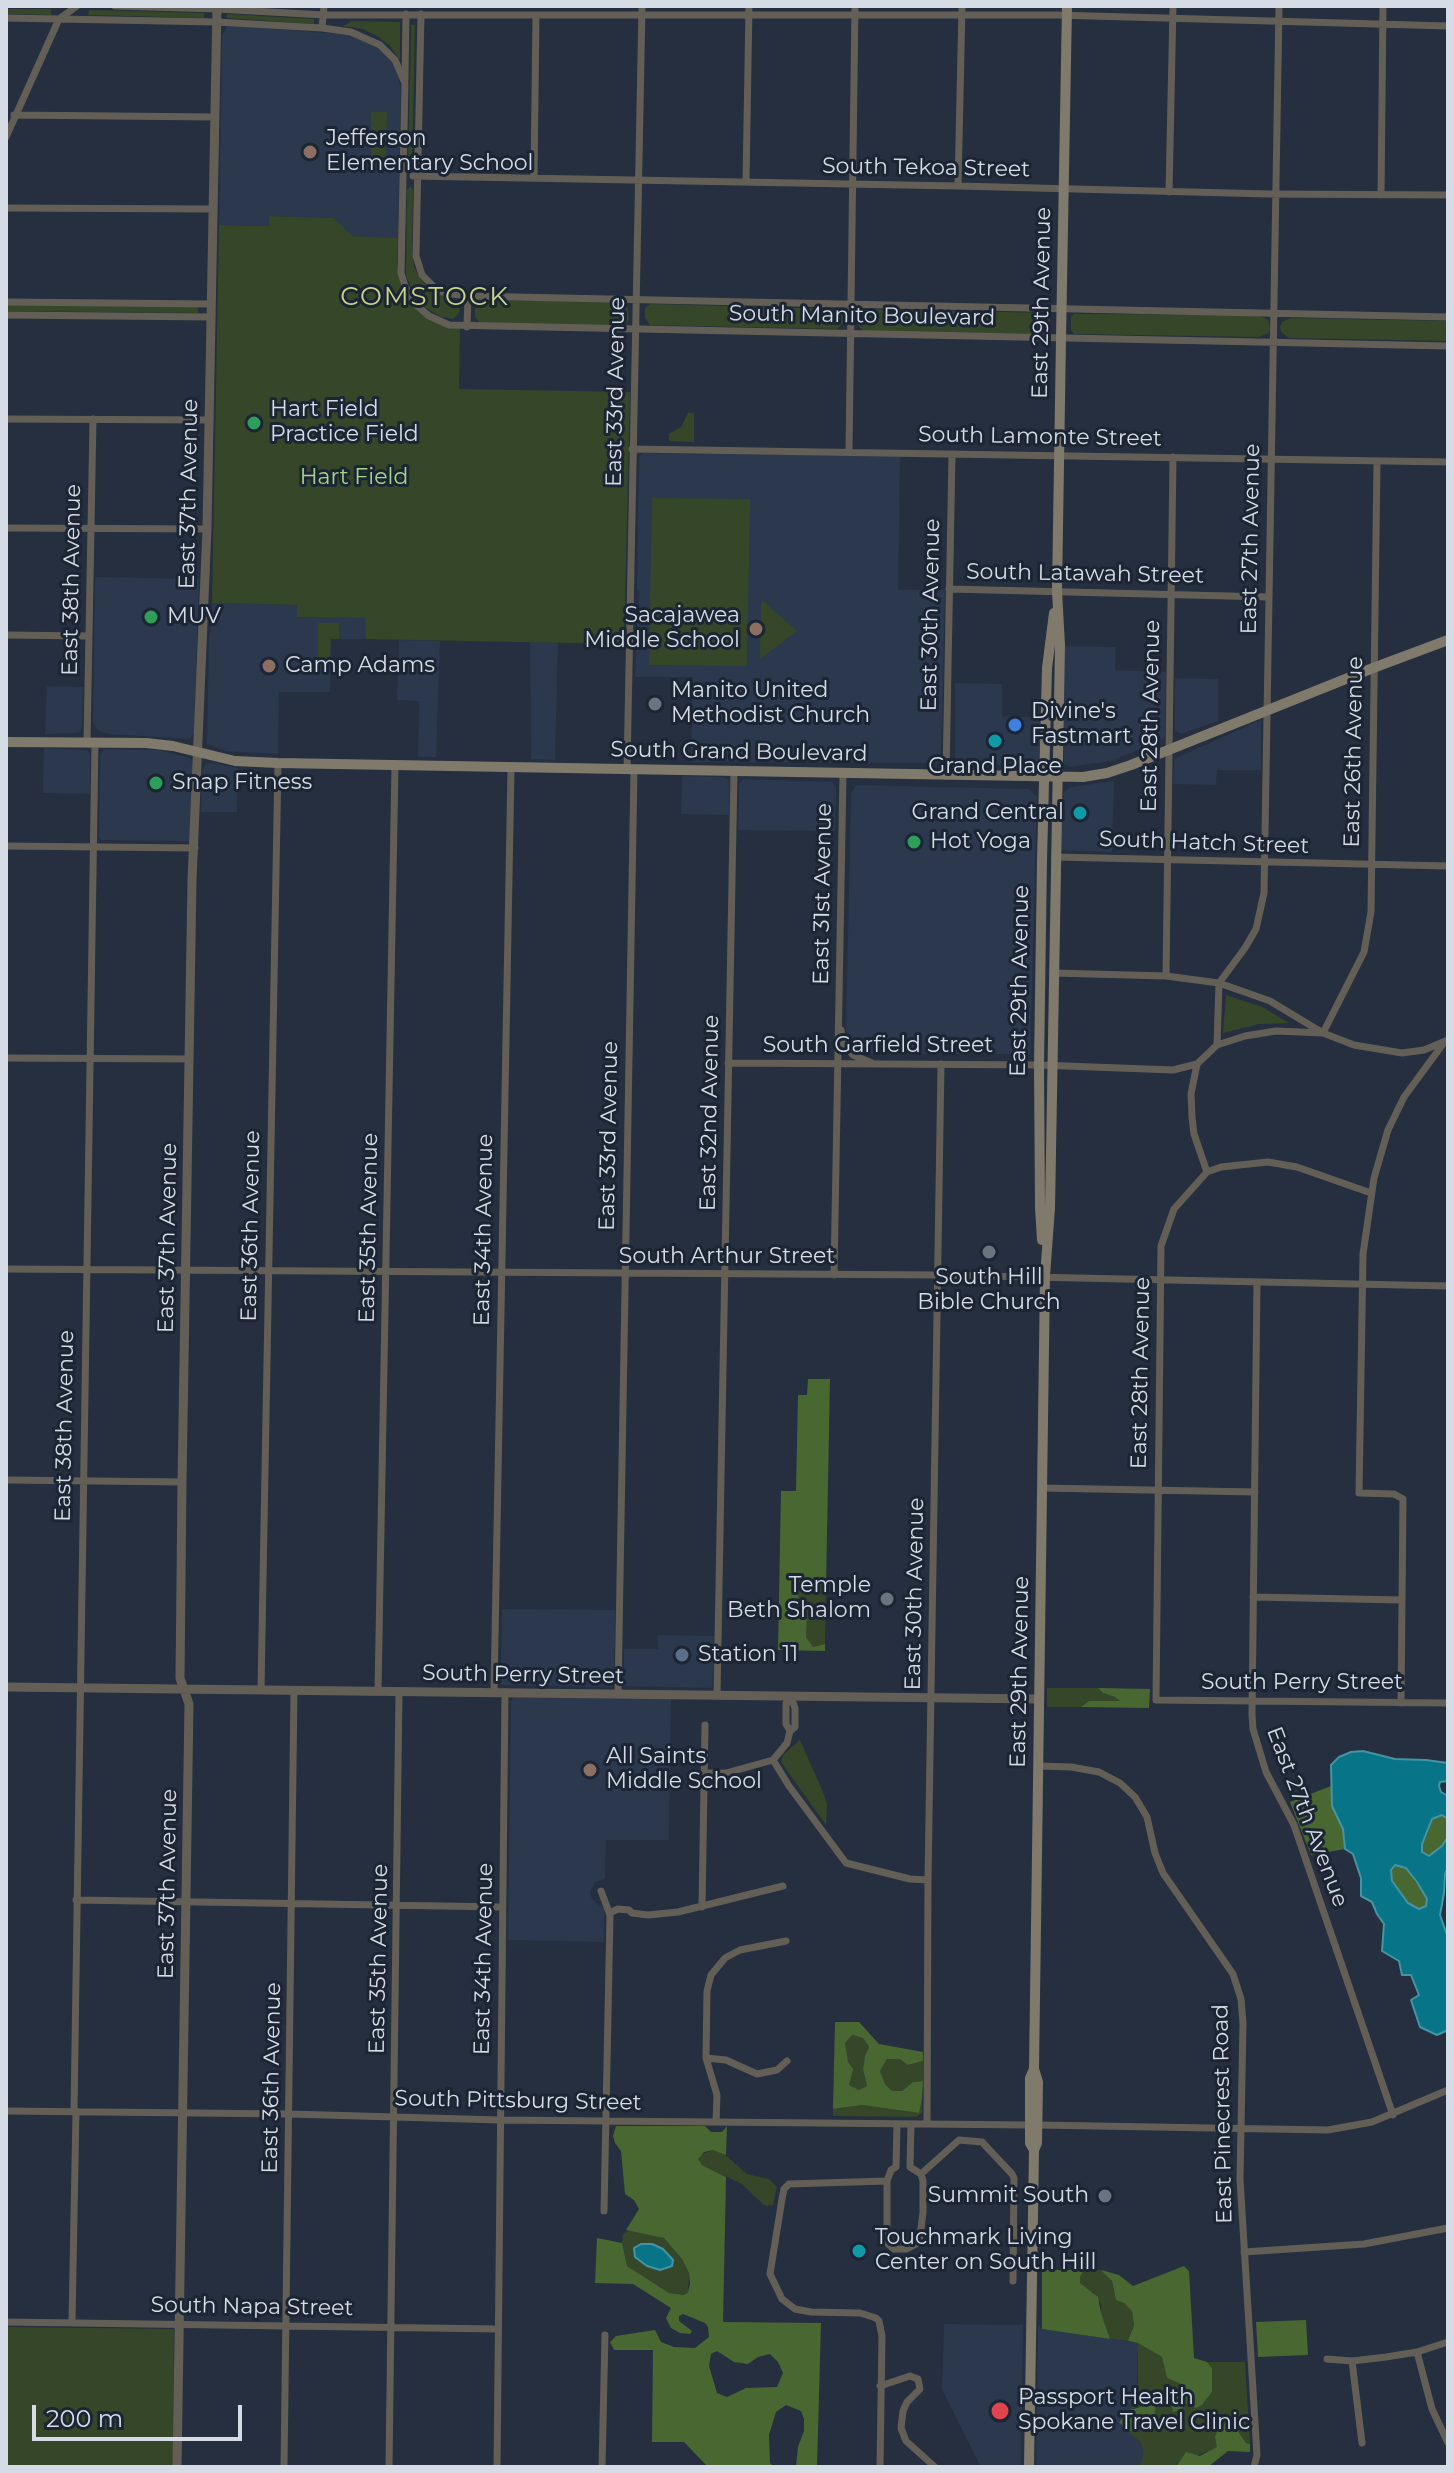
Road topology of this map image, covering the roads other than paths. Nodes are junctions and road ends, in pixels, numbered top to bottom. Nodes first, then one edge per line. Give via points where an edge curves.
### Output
1 (77, 6) edge
2 (115, 6) edge
3 (1173, 6) edge
4 (1279, 6) edge
5 (1383, 6) edge
6 (217, 7) edge
7 (478, 10) edge
8 (642, 10) edge
9 (749, 10) edge
10 (855, 10) edge
11 (962, 10) edge
12 (1067, 10) edge
13 (324, 11) edge
14 (406, 14) junction
15 (421, 14) junction
16 (536, 15) junction
17 (6, 18) edge
18 (1173, 18) junction
19 (59, 19) junction
20 (1279, 21) junction
21 (216, 22) junction
22 (1383, 23) junction
23 (1448, 26) edge
24 (322, 28) junction
25 (405, 83) junction
26 (14, 115) junction
27 (214, 117) junction
28 (6, 137) edge
29 (403, 176) junction
30 (416, 176) junction
31 (534, 178) junction
32 (639, 180) junction
33 (746, 182) junction
34 (852, 184) junction
35 (958, 186) junction
36 (1064, 188) junction
37 (1169, 192) junction
38 (1275, 194) junction
39 (1381, 195) junction
40 (1448, 195) edge
41 (6, 208) edge
42 (212, 209) junction
43 (468, 296) junction
44 (636, 299) junction
45 (6, 302) edge
46 (211, 304) junction
47 (850, 304) junction
48 (1061, 308) junction
49 (1275, 312) junction
50 (6, 315) edge
51 (211, 317) junction
52 (1448, 317) edge
53 (467, 327) junction
54 (635, 330) junction
55 (849, 334) junction
56 (1061, 338) junction
57 (1274, 342) junction
58 (1448, 346) edge
59 (6, 419) edge
60 (93, 419) junction
61 (209, 420) junction
62 (632, 449) junction
63 (849, 452) junction
64 (952, 454) junction
65 (1059, 456) junction
66 (1173, 457) junction
67 (1270, 460) junction
68 (1377, 462) junction
69 (1448, 462) edge
70 (6, 528) edge
71 (91, 528) junction
72 (207, 529) junction
73 (949, 589) junction
74 (1057, 591) junction
75 (1170, 594) junction
76 (1268, 597) junction
77 (6, 635) edge
78 (89, 636) junction
79 (1448, 640) edge
80 (1373, 668) junction
81 (1266, 711) junction
82 (6, 742) edge
83 (91, 742) junction
84 (1168, 750) junction
85 (197, 753) junction
86 (278, 763) junction
87 (395, 766) junction
88 (511, 768) junction
89 (630, 770) junction
90 (734, 772) junction
91 (843, 774) junction
92 (946, 776) junction
93 (1044, 778) junction
94 (1056, 778) junction
95 (6, 846) edge
96 (93, 847) junction
97 (195, 848) junction
98 (1055, 857) junction
99 (1166, 860) junction
100 (1264, 863) junction
101 (1370, 866) junction
102 (1448, 866) edge
103 (1053, 973) junction
104 (1166, 976) junction
105 (1219, 983) junction
106 (838, 1016) junction
107 (1323, 1033) junction
108 (1447, 1040) edge
109 (1217, 1045) junction
110 (89, 1057) junction
111 (6, 1058) edge
112 (189, 1059) junction
113 (728, 1063) junction
114 (941, 1064) junction
115 (1197, 1064) junction
116 (836, 1065) junction
117 (877, 1065) junction
118 (1039, 1065) junction
119 (1052, 1067) junction
120 (1207, 1172) junction
121 (1371, 1193) junction
122 (6, 1269) edge
123 (86, 1269) junction
124 (186, 1270) junction
125 (269, 1271) junction
126 (386, 1272) junction
127 (501, 1273) junction
128 (625, 1274) junction
129 (726, 1274) junction
130 (834, 1275) junction
131 (938, 1275) junction
132 (1045, 1276) junction
133 (1160, 1279) junction
134 (1257, 1282) junction
135 (1361, 1284) junction
136 (1448, 1286) edge
137 (6, 1480) edge
138 (82, 1481) junction
139 (182, 1482) junction
140 (1042, 1488) junction
141 (1158, 1490) junction
142 (1255, 1492) junction
143 (1253, 1597) junction
144 (1402, 1600) junction
145 (6, 1687) edge
146 (80, 1688) junction
147 (183, 1689) junction
148 (261, 1689) junction
149 (294, 1690) junction
150 (378, 1691) junction
151 (399, 1691) junction
152 (500, 1692) junction
153 (618, 1694) junction
154 (717, 1695) junction
155 (931, 1698) junction
156 (791, 1699) junction
157 (1039, 1699) junction
158 (1156, 1700) joint
159 (1252, 1702) junction
160 (1401, 1703) junction
161 (1448, 1703) edge
162 (705, 1725) dead end
163 (773, 1760) junction
164 (1039, 1766) junction
165 (705, 1773) junction
166 (928, 1880) junction
167 (783, 1886) dead end
168 (601, 1891) dead end
169 (76, 1900) junction
170 (185, 1901) junction
171 (291, 1903) junction
172 (397, 1905) junction
173 (503, 1907) junction
174 (702, 1907) junction
175 (612, 1913) junction
176 (786, 1941) dead end
177 (706, 2058) junction
178 (787, 2061) dead end
179 (1448, 2090) edge
180 (6, 2111) edge
181 (75, 2111) junction
182 (181, 2112) junction
183 (290, 2114) junction
184 (1393, 2115) junction
185 (395, 2117) junction
186 (500, 2120) junction
187 (606, 2120) junction
188 (716, 2122) junction
189 (897, 2124) junction
190 (911, 2124) junction
191 (927, 2124) junction
192 (1033, 2125) junction
193 (1241, 2130) junction
194 (896, 2167) junction
195 (910, 2167) junction
196 (921, 2174) junction
197 (887, 2181) junction
198 (604, 2211) dead end
199 (1448, 2228) edge
200 (1244, 2252) junction
201 (1013, 2281) dead end
202 (6, 2322) edge
203 (72, 2322) junction
204 (179, 2324) junction
205 (286, 2326) junction
206 (391, 2328) junction
207 (498, 2329) junction
208 (605, 2335) dead end
209 (1448, 2342) edge
210 (1417, 2352) junction
211 (1327, 2359) dead end
212 (1352, 2361) junction
213 (880, 2386) junction
214 (1362, 2443) dead end
215 (1448, 2443) edge
216 (177, 2467) edge
217 (284, 2467) edge
218 (389, 2467) edge
219 (497, 2467) edge
220 (602, 2467) edge
221 (880, 2467) edge
222 (935, 2467) edge
223 (1029, 2467) edge
224 (1254, 2467) edge

1 - 19 street
2 - 6 street
3 - 18 street
4 - 20 street, East 27th Avenue
5 - 22 street
6 - 13 street
6 - 21 street, East 37th Avenue
7 - 15 street
7 - 16 street
8 - 9 street
8 - 16 street
8 - 32 street, East 33rd Avenue
9 - 10 street
9 - 33 street
10 - 11 street
10 - 34 street
11 - 12 street
11 - 35 street
12 - 18 street
12 - 36 main road, East 29th Avenue
13 - 14 street
13 - 24 street
14 - 15 street
14 - 25 street, South Manito Boulevard
15 - 30 street, South Manito Boulevard
16 - 31 street
17 - 19 street
18 - 20 street
18 - 37 street
19 - 21 street
19 - 26 street
20 - 22 street
20 - 38 street, East 27th Avenue
21 - 24 street
21 - 27 street, East 37th Avenue
22 - 23 street
22 - 39 street
24 - 25 street via 351,32 380,45 395,60
25 - 29 street, South Manito Boulevard
26 - 27 street
26 - 28 street
27 - 42 street, East 37th Avenue
29 - 30 street, South Tekoa Street
29 - 53 street, South Manito Boulevard via 405,286 429,316
30 - 31 street, South Tekoa Street
30 - 43 street, South Manito Boulevard via 417,263 422,275 436,289
31 - 32 street, South Tekoa Street
32 - 33 street, South Tekoa Street
32 - 44 street, East 33rd Avenue
33 - 34 street, South Tekoa Street
34 - 35 street, South Tekoa Street
34 - 47 street
35 - 36 street, South Tekoa Street
36 - 37 street, South Tekoa Street
36 - 48 main road, East 29th Avenue
37 - 38 street, South Tekoa Street
38 - 39 street, South Tekoa Street
38 - 49 street, East 27th Avenue
39 - 40 street, South Tekoa Street
41 - 42 street
42 - 46 street, East 37th Avenue
43 - 44 street, South Manito Boulevard
43 - 53 street
44 - 47 street, South Manito Boulevard
44 - 54 street, East 33rd Avenue
45 - 46 street
46 - 51 street, East 37th Avenue
47 - 48 street, South Manito Boulevard
47 - 55 street
48 - 49 street, South Manito Boulevard
48 - 56 main road, East 29th Avenue
49 - 52 street, South Manito Boulevard
49 - 57 street, East 27th Avenue
50 - 51 street
51 - 61 street, East 37th Avenue
53 - 54 street, South Manito Boulevard
54 - 55 street, South Manito Boulevard
54 - 62 street, East 33rd Avenue
55 - 56 street, South Manito Boulevard
55 - 63 street
56 - 57 street, South Manito Boulevard
56 - 65 main road, East 29th Avenue
57 - 58 street, South Manito Boulevard
57 - 67 street, East 27th Avenue
59 - 60 street
60 - 61 street
60 - 71 street, East 38th Avenue
61 - 72 street, East 37th Avenue
62 - 63 street, South Lamonte Street
62 - 89 street, East 33rd Avenue
63 - 64 street, South Lamonte Street
64 - 65 street, South Lamonte Street
64 - 73 street, East 30th Avenue
65 - 66 street, South Lamonte Street
65 - 74 main road, East 29th Avenue
66 - 67 street, South Lamonte Street
66 - 75 street, East 28th Avenue
67 - 68 street, South Lamonte Street
67 - 76 street, East 27th Avenue
68 - 69 street, South Lamonte Street
68 - 80 street, East 26th Avenue
70 - 71 street
71 - 72 street
71 - 78 street, East 38th Avenue
72 - 85 street, East 37th Avenue
73 - 74 street, South Latawah Street
73 - 92 street, East 30th Avenue
74 - 75 street, South Latawah Street
74 - 93 main road, East 29th Avenue via 1047,668
74 - 94 main road, East 29th Avenue
75 - 76 street, South Latawah Street
75 - 84 street, East 28th Avenue
76 - 81 street, East 27th Avenue
77 - 78 street
78 - 83 street, East 38th Avenue
79 - 80 main road, South Grand Boulevard
80 - 81 main road, South Grand Boulevard
80 - 101 street, East 26th Avenue
81 - 84 main road, South Grand Boulevard
81 - 100 street, East 27th Avenue
82 - 83 main road, South Grand Boulevard
83 - 85 main road, South Grand Boulevard via 146,743
83 - 96 street, East 38th Avenue
84 - 94 main road, South Grand Boulevard via 1107,773
84 - 99 street, East 28th Avenue
85 - 86 main road, South Grand Boulevard
85 - 97 street, East 37th Avenue
86 - 87 main road, South Grand Boulevard
86 - 125 street, East 36th Avenue
87 - 88 main road, South Grand Boulevard
87 - 126 street, East 35th Avenue
88 - 89 main road, South Grand Boulevard
88 - 127 street, East 34th Avenue
89 - 90 main road, South Grand Boulevard
89 - 128 street, East 33rd Avenue
90 - 91 main road, South Grand Boulevard
90 - 113 street, East 32nd Avenue
91 - 92 main road, South Grand Boulevard
91 - 106 street, East 31st Avenue
92 - 93 main road, South Grand Boulevard
93 - 94 main road, South Grand Boulevard
93 - 118 main road, East 29th Avenue
94 - 98 main road, East 29th Avenue
95 - 96 street
96 - 97 street
96 - 110 street, East 38th Avenue
97 - 112 street, East 37th Avenue
98 - 99 street, South Hatch Street
98 - 103 main road, East 29th Avenue
99 - 100 street, South Hatch Street
99 - 104 street, East 28th Avenue
100 - 101 street, South Hatch Street
100 - 105 street, East 27th Avenue via 1256,929
101 - 102 street, South Hatch Street
101 - 107 street, East 26th Avenue via 1371,912 1364,952
103 - 104 street
103 - 119 main road, East 29th Avenue
104 - 105 street
105 - 107 street via 1270,1001
105 - 109 street
106 - 116 street, East 31st Avenue
106 - 117 street, East 31st Avenue via 848,1049
107 - 108 street via 1392,1052 1424,1050
107 - 109 street via 1276,1031
108 - 121 street via 1400,1104
109 - 115 street
110 - 111 street
110 - 112 street
110 - 123 street, East 38th Avenue
112 - 124 street, East 37th Avenue
113 - 116 street, South Garfield Street
113 - 129 street, East 32nd Avenue
114 - 117 street, South Garfield Street
114 - 118 street, South Garfield Street
114 - 131 street, East 30th Avenue
115 - 119 street, South Garfield Street via 1173,1070
115 - 120 street via 1192,1117
116 - 117 street, South Garfield Street
116 - 130 street, East 31st Avenue
118 - 119 street, South Garfield Street
118 - 132 main road, East 29th Avenue
119 - 132 main road, East 29th Avenue
120 - 121 street via 1268,1162
120 - 133 street, East 28th Avenue via 1174,1209 1161,1246
121 - 135 street
122 - 123 street, South Arthur Street
123 - 124 street, South Arthur Street
123 - 138 street, East 38th Avenue
124 - 125 street, South Arthur Street
124 - 139 street, East 37th Avenue
125 - 126 street, South Arthur Street
125 - 148 street, East 36th Avenue
126 - 127 street, South Arthur Street
126 - 150 street, East 35th Avenue
127 - 128 street, South Arthur Street
127 - 152 street, East 34th Avenue
128 - 129 street, South Arthur Street
128 - 153 street, East 33rd Avenue
129 - 130 street, South Arthur Street
129 - 154 street, East 32nd Avenue
130 - 131 street, South Arthur Street
131 - 132 street, South Arthur Street
131 - 155 street, East 30th Avenue
132 - 133 street, South Arthur Street
132 - 140 main road, East 29th Avenue
133 - 134 street, South Arthur Street
133 - 141 street, East 28th Avenue
134 - 135 street, South Arthur Street
134 - 142 street, East 27th Avenue
135 - 136 street, South Arthur Street
135 - 144 street via 1359,1493 1401,1496
137 - 138 street
138 - 139 street
138 - 146 street, East 38th Avenue
139 - 147 street, East 37th Avenue
140 - 141 street
140 - 157 main road, East 29th Avenue
141 - 142 street
141 - 158 street, East 28th Avenue
142 - 143 street, East 27th Avenue
143 - 144 street
143 - 159 street, East 27th Avenue
144 - 160 street
145 - 146 street, South Perry Street
146 - 147 street, South Perry Street
146 - 169 street, East 38th Avenue
147 - 148 street, South Perry Street
147 - 170 street, East 37th Avenue via 189,1704
148 - 149 street, South Perry Street
149 - 150 street, South Perry Street
149 - 171 street, East 36th Avenue
150 - 151 street, South Perry Street
151 - 152 street, South Perry Street
151 - 172 street, East 35th Avenue
152 - 153 street, South Perry Street
152 - 173 street, East 34th Avenue
153 - 154 street, South Perry Street
154 - 156 street, South Perry Street
155 - 156 street, South Perry Street
155 - 157 street, South Perry Street
155 - 166 street, East 30th Avenue
156 - 163 street via 786,1703 787,1743
157 - 164 main road, East 29th Avenue
158 - 159 street, South Perry Street
159 - 160 street, South Perry Street
159 - 184 street, East 27th Avenue via 1253,1729 1266,1772 1294,1825
160 - 161 street, South Perry Street
162 - 165 street
163 - 165 street
163 - 166 street via 846,1863
164 - 192 main road, East 29th Avenue via 1034,2069 1038,2082
164 - 193 street, East Pinecrest Road via 1099,1772 1135,1797 1147,1817 1163,1873 1233,1974 1241,1999
165 - 174 street
166 - 191 street, East 30th Avenue
167 - 174 street
168 - 175 street
169 - 170 street
169 - 181 street, East 38th Avenue
170 - 171 street
170 - 182 street, East 37th Avenue
171 - 172 street
171 - 183 street, East 36th Avenue
172 - 173 street
172 - 185 street, East 35th Avenue
173 - 186 street, East 34th Avenue
174 - 175 street via 648,1915
175 - 187 street
176 - 177 street via 740,1950 711,1975
177 - 178 street via 726,2060 757,2074 777,2070
177 - 188 street via 717,2095
179 - 184 street, South Pittsburg Street
180 - 181 street, South Pittsburg Street
181 - 182 street, South Pittsburg Street
181 - 203 street, East 38th Avenue
182 - 183 street, South Pittsburg Street
182 - 204 street, East 37th Avenue
183 - 185 street, South Pittsburg Street
183 - 205 street, East 36th Avenue
184 - 193 street, South Pittsburg Street via 1343,2129
185 - 186 street, South Pittsburg Street
185 - 206 street, East 35th Avenue
186 - 187 street, South Pittsburg Street
186 - 207 street, East 34th Avenue
187 - 188 street, South Pittsburg Street
187 - 198 street
188 - 189 street, South Pittsburg Street
189 - 190 street, South Pittsburg Street
189 - 194 street
190 - 191 street, South Pittsburg Street
190 - 195 street
191 - 192 street, South Pittsburg Street
192 - 193 street, South Pittsburg Street
192 - 223 main road, East 29th Avenue via 1037,2143
193 - 200 street, East Pinecrest Road
194 - 195 street
194 - 197 street
195 - 196 street
196 - 197 street via 922,2226 916,2244 906,2249 887,2243
196 - 201 street via 959,2140 982,2142 1012,2174
197 - 213 street via 789,2184 770,2274 782,2299 795,2309 876,2318 882,2336
199 - 200 street via 1364,2244
200 - 224 street, East Pinecrest Road
202 - 203 street, South Napa Street
203 - 204 street, South Napa Street
204 - 205 street, South Napa Street
204 - 216 street, East 37th Avenue
205 - 206 street, South Napa Street
205 - 217 street, East 36th Avenue
206 - 207 street, South Napa Street
206 - 218 street, East 35th Avenue
207 - 219 street, East 34th Avenue
208 - 220 street
209 - 210 street
210 - 212 street
210 - 215 street via 1432,2409
211 - 212 street
212 - 214 street
213 - 221 street
213 - 222 street via 910,2376 918,2379 920,2389 903,2411 901,2428 906,2441

